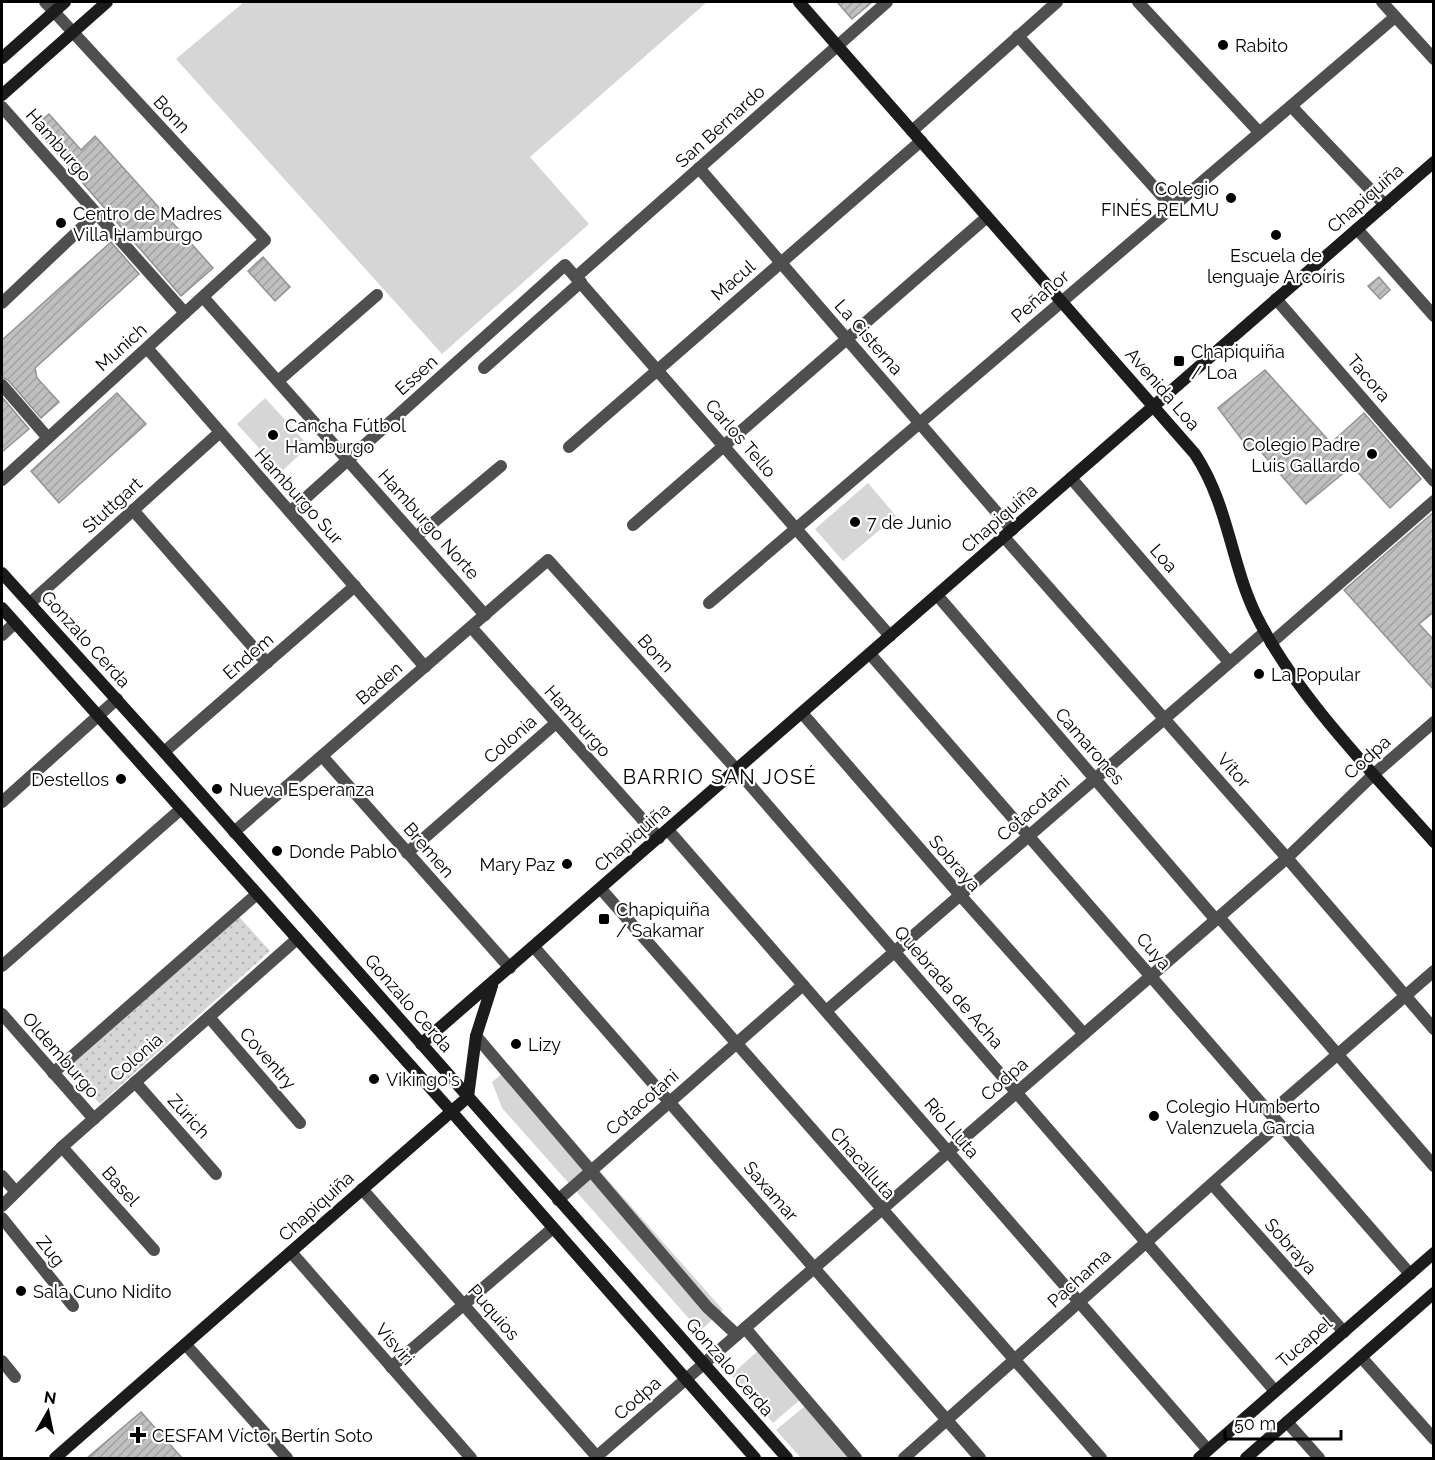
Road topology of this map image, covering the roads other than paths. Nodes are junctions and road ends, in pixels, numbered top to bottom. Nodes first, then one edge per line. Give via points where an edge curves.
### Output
1 (45, 2) edge
2 (64, 2) edge
3 (107, 2) edge
4 (799, 2) edge
5 (887, 2) edge
6 (1058, 2) edge
7 (1138, 2) edge
8 (1382, 2) edge
9 (54, 11) junction
10 (1395, 16) junction
11 (73, 32) junction
12 (1018, 36) junction
13 (838, 46) junction
14 (2, 58) edge
15 (1434, 59) edge
16 (2, 95) edge
17 (1291, 106) junction
18 (2, 107) edge
19 (912, 131) junction
20 (1259, 132) junction
21 (921, 141) junction
22 (1434, 162) edge
23 (699, 168) junction
24 (1385, 205) junction
25 (1172, 207) junction
26 (96, 214) junction
27 (987, 217) junction
28 (1357, 229) junction
29 (265, 240) joint
30 (781, 262) junction
31 (565, 264) joint
32 (579, 280) junction
33 (377, 295) dead end
34 (203, 297) junction
35 (1276, 299) junction
36 (1062, 301) junction
37 (2, 303) edge
38 (185, 313) junction
39 (1434, 316) edge
40 (847, 339) junction
41 (147, 348) junction
42 (484, 368) dead end
43 (657, 369) junction
44 (278, 381) junction
45 (2, 386) edge
46 (1154, 406) junction
47 (920, 423) junction
48 (219, 433) junction
49 (48, 438) junction
50 (724, 446) junction
51 (568, 447) dead end
52 (348, 460) junction
53 (501, 466) dead end
54 (1071, 478) junction
55 (2, 480) edge
56 (1434, 481) edge
57 (1434, 501) edge
58 (133, 510) junction
59 (290, 512) junction
60 (633, 525) dead end
61 (796, 528) junction
62 (1008, 533) junction
63 (416, 537) junction
64 (548, 560) joint
65 (2, 573) edge
66 (355, 586) junction
67 (937, 595) junction
68 (30, 603) junction
69 (709, 603) dead end
70 (2, 608) edge
71 (485, 615) junction
72 (15, 623) junction
73 (471, 627) junction
74 (1264, 632) junction
75 (2, 635) edge
76 (890, 636) junction
77 (1271, 643) junction
78 (870, 654) junction
79 (1229, 662) junction
80 (267, 663) junction
81 (425, 667) junction
82 (117, 699) junction
83 (802, 713) junction
84 (98, 716) junction
85 (1164, 718) junction
86 (1434, 722) edge
87 (556, 723) junction
88 (164, 753) junction
89 (322, 756) junction
90 (737, 770) junction
91 (1374, 774) junction
92 (1095, 778) junction
93 (2, 802) edge
94 (181, 808) junction
95 (234, 832) junction
96 (664, 834) junction
97 (1029, 836) junction
98 (1434, 842) edge
99 (407, 853) junction
100 (1287, 858) junction
101 (601, 889) junction
102 (257, 894) junction
103 (960, 896) junction
104 (1218, 918) junction
105 (297, 939) junction
106 (534, 947) junction
107 (895, 952) junction
108 (2, 966) edge
109 (510, 968) junction
110 (1434, 971) edge
111 (1151, 976) junction
112 (493, 982) junction
113 (803, 985) junction
114 (1405, 996) junction
115 (826, 1011) junction
116 (2, 1014) edge
117 (208, 1017) junction
118 (1434, 1029) edge
119 (1084, 1034) junction
120 (476, 1036) junction
121 (421, 1044) junction
122 (736, 1044) junction
123 (1337, 1054) junction
124 (53, 1073) junction
125 (135, 1082) junction
126 (1016, 1093) junction
127 (468, 1097) junction
128 (669, 1102) junction
129 (451, 1111) junction
130 (1270, 1113) junction
131 (94, 1119) junction
132 (300, 1122) dead end
133 (1279, 1124) junction
134 (62, 1147) junction
135 (948, 1152) junction
136 (1434, 1166) edge
137 (591, 1170) junction
138 (216, 1174) dead end
139 (2, 1176) edge
140 (1212, 1184) junction
141 (363, 1189) junction
142 (16, 1192) junction
143 (558, 1200) junction
144 (2, 1206) edge
145 (881, 1210) junction
146 (2, 1218) edge
147 (553, 1228) junction
148 (1146, 1242) junction
149 (154, 1250) dead end
150 (291, 1252) junction
151 (1434, 1253) edge
152 (814, 1268) junction
153 (1410, 1274) junction
154 (1434, 1293) edge
155 (1079, 1302) junction
156 (464, 1305) junction
157 (73, 1306) dead end
158 (741, 1332) junction
159 (1344, 1332) junction
160 (186, 1345) junction
161 (1361, 1357) junction
162 (1014, 1360) junction
163 (2, 1361) edge
164 (704, 1364) junction
165 (391, 1367) junction
166 (15, 1377) dead end
167 (686, 1380) junction
168 (1275, 1391) junction
169 (947, 1420) junction
170 (1287, 1422) junction
171 (1434, 1439) edge
172 (1203, 1454) edge
173 (54, 1458) edge
174 (287, 1458) edge
175 (471, 1458) edge
176 (596, 1458) edge
177 (755, 1458) edge
178 (787, 1458) edge
179 (856, 1458) edge
180 (904, 1458) edge
181 (980, 1458) edge
182 (1101, 1458) edge
183 (1246, 1458) edge
184 (1319, 1458) edge

1 - 9 street, Bonn
2 - 9 street
3 - 11 street
4 - 13 street, Avenida Loa
5 - 13 street, San Bernardo
6 - 12 street
7 - 20 street
8 - 10 street
9 - 11 street, Bonn
9 - 14 street
10 - 15 street
10 - 17 street, Peñaflor
11 - 16 street
11 - 29 street, Bonn
12 - 19 street
12 - 25 street
13 - 19 street, Avenida Loa
13 - 23 street, San Bernardo
17 - 20 street, Peñaflor
17 - 24 street
18 - 26 street, Hamburgo
19 - 21 street, Avenida Loa
20 - 25 street, Peñaflor
21 - 27 street, Avenida Loa
21 - 30 street, Macul
22 - 24 street, Chapiquiña
23 - 30 street, La Cisterna
23 - 32 street, San Bernardo
24 - 28 street, Chapiquiña
25 - 36 street, Peñaflor
26 - 37 street
26 - 38 street, Hamburgo
27 - 36 street, Avenida Loa
27 - 40 street
28 - 35 street, Chapiquiña
28 - 39 street
29 - 34 street, Munich
30 - 40 street, La Cisterna
30 - 43 street, Macul
31 - 32 street, Carlos Tello
31 - 52 street, Essen
32 - 42 street, San Bernardo
32 - 43 street, Carlos Tello
33 - 44 street
34 - 38 street, Munich
34 - 44 street, Hamburgo Norte
35 - 46 street, Chapiquiña
35 - 56 street, Tacora
36 - 46 street, Avenida Loa
36 - 47 street, Peñaflor
38 - 41 street, Munich
40 - 47 street, La Cisterna
40 - 50 street
41 - 48 street, Hamburgo Sur
41 - 49 street, Munich
43 - 50 street, Carlos Tello
43 - 51 street, Macul
44 - 52 street, Hamburgo Norte
45 - 49 street
46 - 54 street, Chapiquiña
46 - 74 street, Avenida Loa via 1195,454 1212,482 1242,580
47 - 61 street, Peñaflor
47 - 62 street, La Cisterna
48 - 58 street, Stuttgart
48 - 59 street, Hamburgo Sur
49 - 55 street, Munich
50 - 60 street
50 - 61 street, Carlos Tello
52 - 59 street, Essen
52 - 63 street, Hamburgo Norte
53 - 63 street
54 - 62 street, Chapiquiña
54 - 79 street, Loa
57 - 77 street
58 - 68 street, Stuttgart
58 - 80 street
59 - 66 street, Hamburgo Sur
61 - 69 street, Peñaflor
61 - 76 street, Carlos Tello
62 - 67 street, Chapiquiña
62 - 85 street, Vítor
63 - 71 street, Hamburgo Norte
64 - 71 street, Baden
64 - 90 street, Bonn
65 - 68 street, Gonzalo Cerda
66 - 80 street, Endem
66 - 81 street, Hamburgo Sur
67 - 76 street, Chapiquiña
67 - 92 street, Camarones
68 - 82 street, Gonzalo Cerda
70 - 72 street
71 - 73 street, Baden
72 - 75 street
72 - 84 street
73 - 81 street, Baden
73 - 87 street, Hamburgo
74 - 77 street, Avenida Loa
74 - 79 street, Cotacotani
76 - 78 street, Chapiquiña
77 - 91 street, Avenida Loa
78 - 83 street, Chapiquiña
78 - 97 street, Cuya
79 - 85 street, Cotacotani
80 - 88 street, Endem
81 - 89 street, Baden
82 - 84 street
82 - 88 street, Gonzalo Cerda
83 - 90 street, Chapiquiña
83 - 103 street, Sobraya
84 - 93 street
84 - 94 street
85 - 92 street, Cotacotani
85 - 100 street, Vítor
86 - 91 street, Codpa
87 - 96 street, Hamburgo
87 - 99 street, Colonia
88 - 95 street, Gonzalo Cerda
89 - 95 street, Baden
89 - 99 street, Bremen
90 - 96 street, Chapiquiña
90 - 107 street, Quebrada de Acha
91 - 98 street, Avenida Loa
91 - 100 street, Codpa
92 - 97 street, Cotacotani
92 - 104 street, Camarones
94 - 102 street
94 - 108 street
95 - 121 street, Gonzalo Cerda
96 - 101 street, Chapiquiña
96 - 113 street, Río Lluta
97 - 103 street, Cotacotani
97 - 111 street, Cuya
99 - 109 street, Bremen
100 - 104 street, Codpa
100 - 114 street, Vítor
101 - 106 street, Chapiquiña
101 - 122 street, Chacalluta
102 - 105 street
102 - 124 street
103 - 107 street, Cotacotani
103 - 119 street, Sobraya
104 - 111 street, Codpa
104 - 123 street, Camarones
105 - 117 street, Colonia
105 - 129 street
106 - 109 street, Chapiquiña
106 - 128 street, Saxamar
107 - 115 street, Cotacotani
107 - 126 street, Quebrada de Acha
109 - 112 street, Chapiquiña
110 - 114 street
111 - 119 street, Codpa
111 - 130 street, Cuya
112 - 120 street
112 - 121 street, Chapiquiña
113 - 115 street, Río Lluta
113 - 122 street, Cotacotani
114 - 118 street, Vítor
114 - 123 street
115 - 135 street, Río Lluta
116 - 124 street, Oldemburgo
117 - 125 street, Colonia
117 - 132 street, Coventry
119 - 126 street, Codpa
120 - 127 street
120 - 137 street, Gonzalo Cerda
121 - 127 street, Gonzalo Cerda
122 - 128 street, Cotacotani
122 - 145 street, Chacalluta
123 - 130 street
123 - 136 street, Camarones
124 - 131 street, Oldemburgo
125 - 131 street, Colonia
125 - 138 street, Zúrich
126 - 135 street, Codpa
126 - 148 street, Quebrada de Acha
127 - 129 street, Chapiquiña
127 - 143 street, Gonzalo Cerda
128 - 137 street, Cotacotani
128 - 152 street, Saxamar
129 - 141 street, Chapiquiña
129 - 147 street
130 - 133 street, Cuya
131 - 134 street, Colonia
133 - 140 street, Pachama
133 - 153 street, Cuya
134 - 142 street, Colonia
134 - 149 street, Basel
135 - 145 street, Codpa
135 - 155 street, Río Lluta
137 - 143 street, Cotacotani
137 - 158 street, Gonzalo Cerda via 707,1307
139 - 142 street
140 - 148 street, Pachama
140 - 159 street, Sobraya
141 - 150 street, Chapiquiña
141 - 156 street, Puquios
142 - 144 street, Colonia
143 - 164 street, Gonzalo Cerda
145 - 152 street, Codpa
145 - 162 street, Chacalluta
146 - 157 street, Zug
147 - 156 street
147 - 167 street
148 - 155 street, Pachama
148 - 168 street, Quebrada de Acha
150 - 160 street, Chapiquiña
150 - 165 street, Visviri
151 - 153 street, Tucapel
152 - 158 street, Codpa
152 - 169 street, Saxamar
153 - 159 street, Tucapel
154 - 161 street
155 - 162 street, Pachama
155 - 172 street, Río Lluta
156 - 165 street
156 - 176 street, Puquios
158 - 164 street, Codpa
158 - 179 street, Gonzalo Cerda
159 - 168 street, Tucapel
160 - 173 street, Chapiquiña
160 - 174 street
161 - 170 street
161 - 171 street
162 - 169 street, Pachama
162 - 182 street, Chacalluta
163 - 166 street
164 - 167 street, Codpa
164 - 178 street, Gonzalo Cerda
165 - 175 street, Visviri
167 - 176 street, Codpa
167 - 177 street
168 - 172 street, Tucapel
169 - 180 street, Pachama
169 - 181 street, Saxamar
170 - 183 street
170 - 184 street

